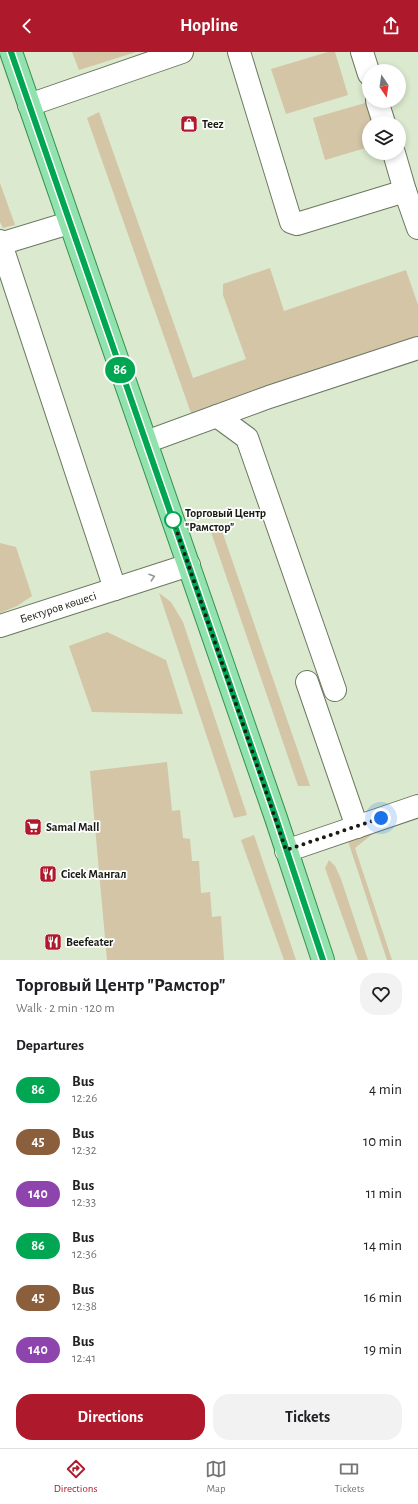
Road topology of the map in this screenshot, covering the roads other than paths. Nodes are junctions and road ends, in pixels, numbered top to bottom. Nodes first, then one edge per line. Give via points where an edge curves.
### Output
1 (11, 52) edge
2 (182, 52) edge
3 (362, 52) edge
4 (246, 54) edge
5 (366, 64) edge
6 (29, 105) junction
7 (396, 160) edge
8 (406, 191) junction
9 (69, 223) junction
10 (418, 228) edge
11 (0, 243) edge
12 (418, 348) edge
13 (217, 416) junction
14 (146, 442) junction
15 (188, 566) junction
16 (115, 589) junction
17 (0, 626) edge
18 (307, 682) dead end
19 (335, 690) dead end
20 (418, 806) edge
21 (357, 827) junction
22 (286, 850) junction
23 (322, 959) edge

1 - 6 main road
2 - 6 street
3 - 5 street
4 - 8 street via 291,222 297,224
6 - 9 main road
7 - 8 street
8 - 10 street
9 - 11 street
9 - 14 main road
11 - 16 street
12 - 13 street
13 - 14 street
13 - 19 street via 247,438
14 - 15 main road
16 -> 15 street, Бектуров көшесі
15 - 22 main road
16 - 17 street, Бектуров көшесі
18 - 21 street
20 - 21 street
21 - 22 street
22 - 23 main road

